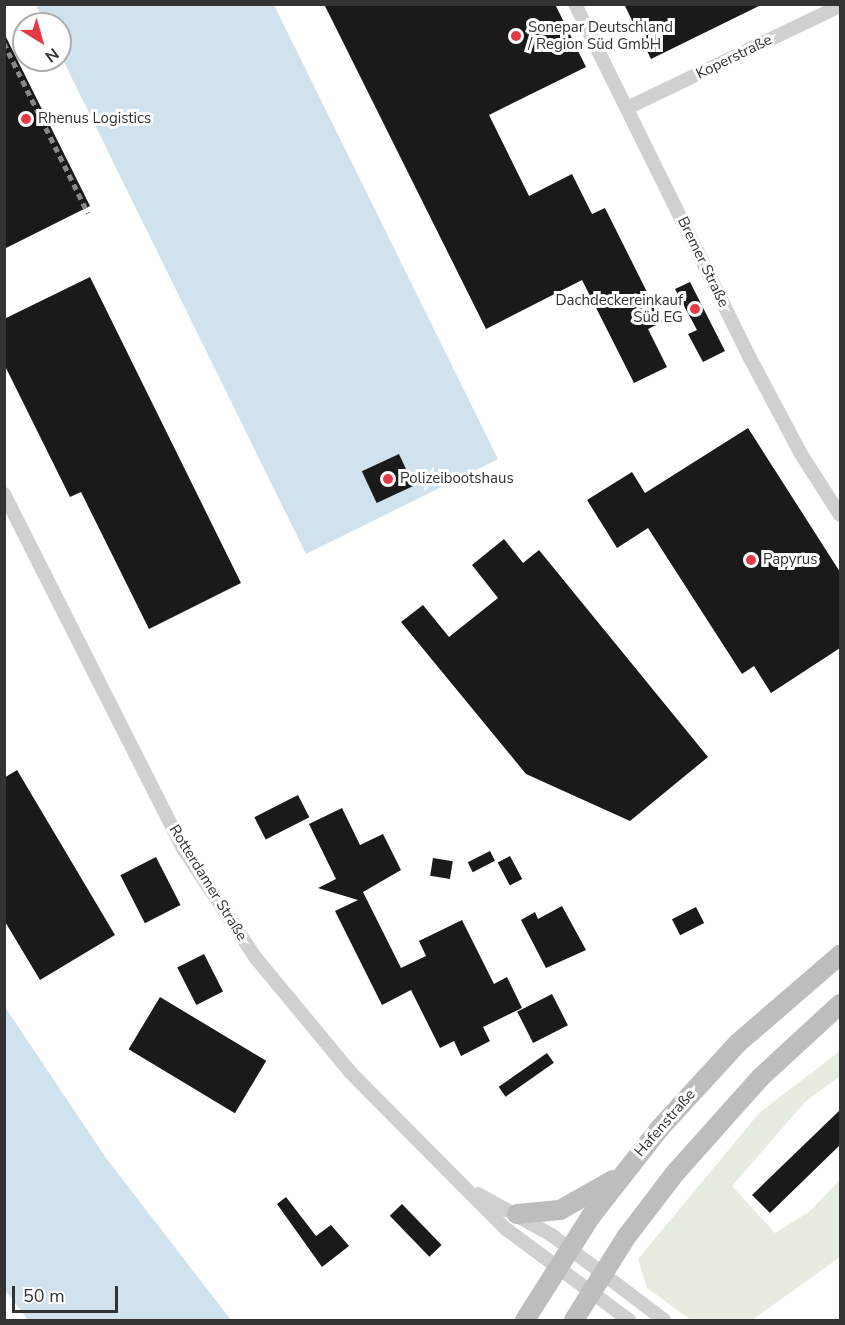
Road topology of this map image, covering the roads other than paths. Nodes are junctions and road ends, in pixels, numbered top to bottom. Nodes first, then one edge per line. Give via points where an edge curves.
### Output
1 (575, 4) edge
2 (840, 6) edge
3 (627, 108) junction
4 (4, 494) edge
5 (840, 515) edge
6 (840, 955) edge
7 (840, 1004) edge
8 (621, 1176) junction
9 (468, 1188) junction
10 (517, 1214) junction
11 (569, 1248) junction
12 (556, 1268) junction
13 (603, 1274) junction
14 (590, 1293) junction
15 (525, 1320) edge
16 (574, 1320) edge
17 (629, 1320) edge
18 (664, 1320) edge

1 - 3 street, Bremer Straße
2 - 3 street, Koperstraße
3 - 5 street, Bremer Straße via 750,358 801,454
4 - 9 street, Rotterdamer Straße via 184,850 255,957 295,1009 397,1122
6 - 8 main road, Hafenstraße via 731,1050
7 - 13 main road via 761,1077 707,1135 643,1214
8 - 10 main road via 560,1210
8 - 11 main road, Hafenstraße
9 - 10 street, Rotterdamer Straße
9 - 12 street, Rotterdamer Straße via 506,1229
10 - 11 street, Rotterdamer Straße
11 - 12 main road, Hafenstraße
11 - 13 street, Rotterdamer Straße
12 - 14 street, Rotterdamer Straße
12 - 15 main road, Hafenstraße
13 - 14 main road
13 - 18 street, Rotterdamer Straße
14 - 16 main road
14 - 17 street, Rotterdamer Straße

